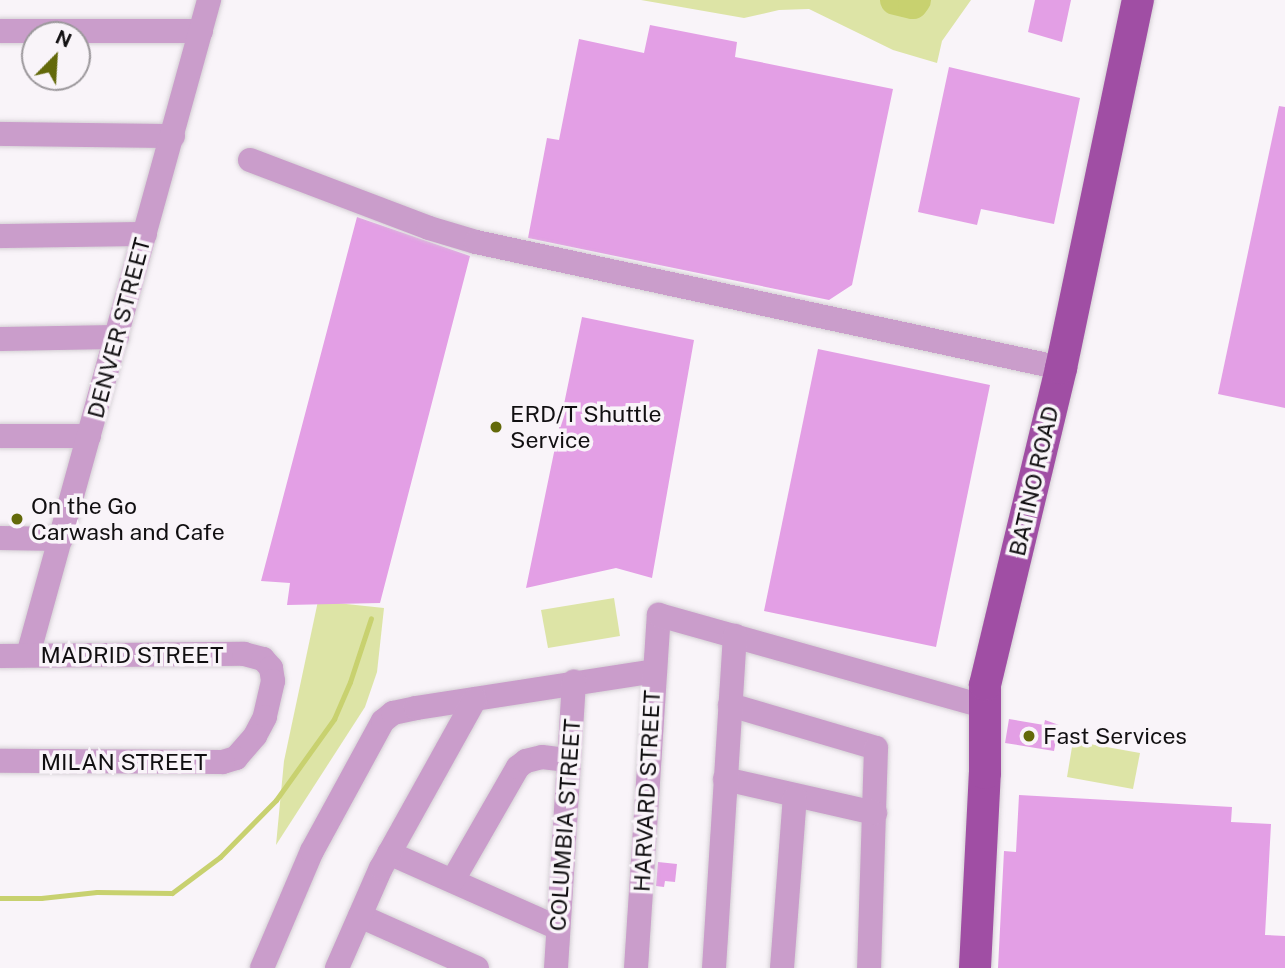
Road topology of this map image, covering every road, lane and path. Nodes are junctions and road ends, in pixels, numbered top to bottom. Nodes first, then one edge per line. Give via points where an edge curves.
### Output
1 (209, 0) edge
2 (1138, 0) edge
3 (0, 31) edge
4 (201, 32) junction
5 (0, 134) edge
6 (173, 136) junction
7 (250, 160) dead end
8 (145, 234) junction
9 (0, 236) edge
10 (117, 337) junction
11 (0, 339) edge
12 (1061, 368) junction
13 (0, 436) edge
14 (89, 436) junction
15 (0, 538) edge
16 (61, 539) junction
17 (735, 636) junction
18 (0, 656) edge
19 (28, 656) junction
20 (654, 671) junction
21 (574, 682) junction
22 (475, 699) junction
23 (730, 705) junction
24 (986, 707) junction
25 (245, 750) joint
26 (568, 760) junction
27 (0, 761) edge
28 (725, 779) junction
29 (795, 797) junction
30 (875, 813) junction
31 (389, 853) junction
32 (453, 880) junction
33 (360, 916) junction
34 (558, 929) junction
35 (262, 968) edge
36 (337, 968) edge
37 (477, 968) edge
38 (556, 968) edge
39 (636, 968) edge
40 (714, 968) edge
41 (782, 968) edge
42 (869, 968) edge
43 (975, 968) edge

1 - 4 street, DENVER STREET
2 - 12 main road, BATINO ROAD
3 - 4 street
4 - 6 street, DENVER STREET
5 - 6 street
6 - 8 street, DENVER STREET
7 - 12 street via 475,242
8 - 9 street
8 - 10 street, DENVER STREET
10 - 11 street
10 - 14 street, DENVER STREET
12 - 24 main road, BATINO ROAD via 985,685
13 - 14 street
14 - 16 street, DENVER STREET
15 - 16 street
16 - 19 street, DENVER STREET
17 - 20 street, HARVARD STREET via 659,615
17 - 23 street
17 - 24 street
18 - 19 street, MADRID STREET
19 - 25 street, MADRID STREET via 244,654 263,659 271,668 270,700
20 - 21 street
20 - 39 street, HARVARD STREET
21 - 22 street
21 - 26 street, COLUMBIA STREET
22 - 31 street
22 - 35 street via 393,713 383,721 312,851
23 - 28 street
23 - 30 street via 876,748
24 - 43 main road, BATINO ROAD
25 - 27 street, MILAN STREET via 223,762
26 - 32 street via 542,757 518,767
26 - 34 street, COLUMBIA STREET
28 - 29 street
28 - 40 street
29 - 30 street
29 - 41 street
30 - 42 street
31 - 32 street
31 - 33 street
32 - 34 street
33 - 36 street
33 - 37 street
34 - 38 street, COLUMBIA STREET

